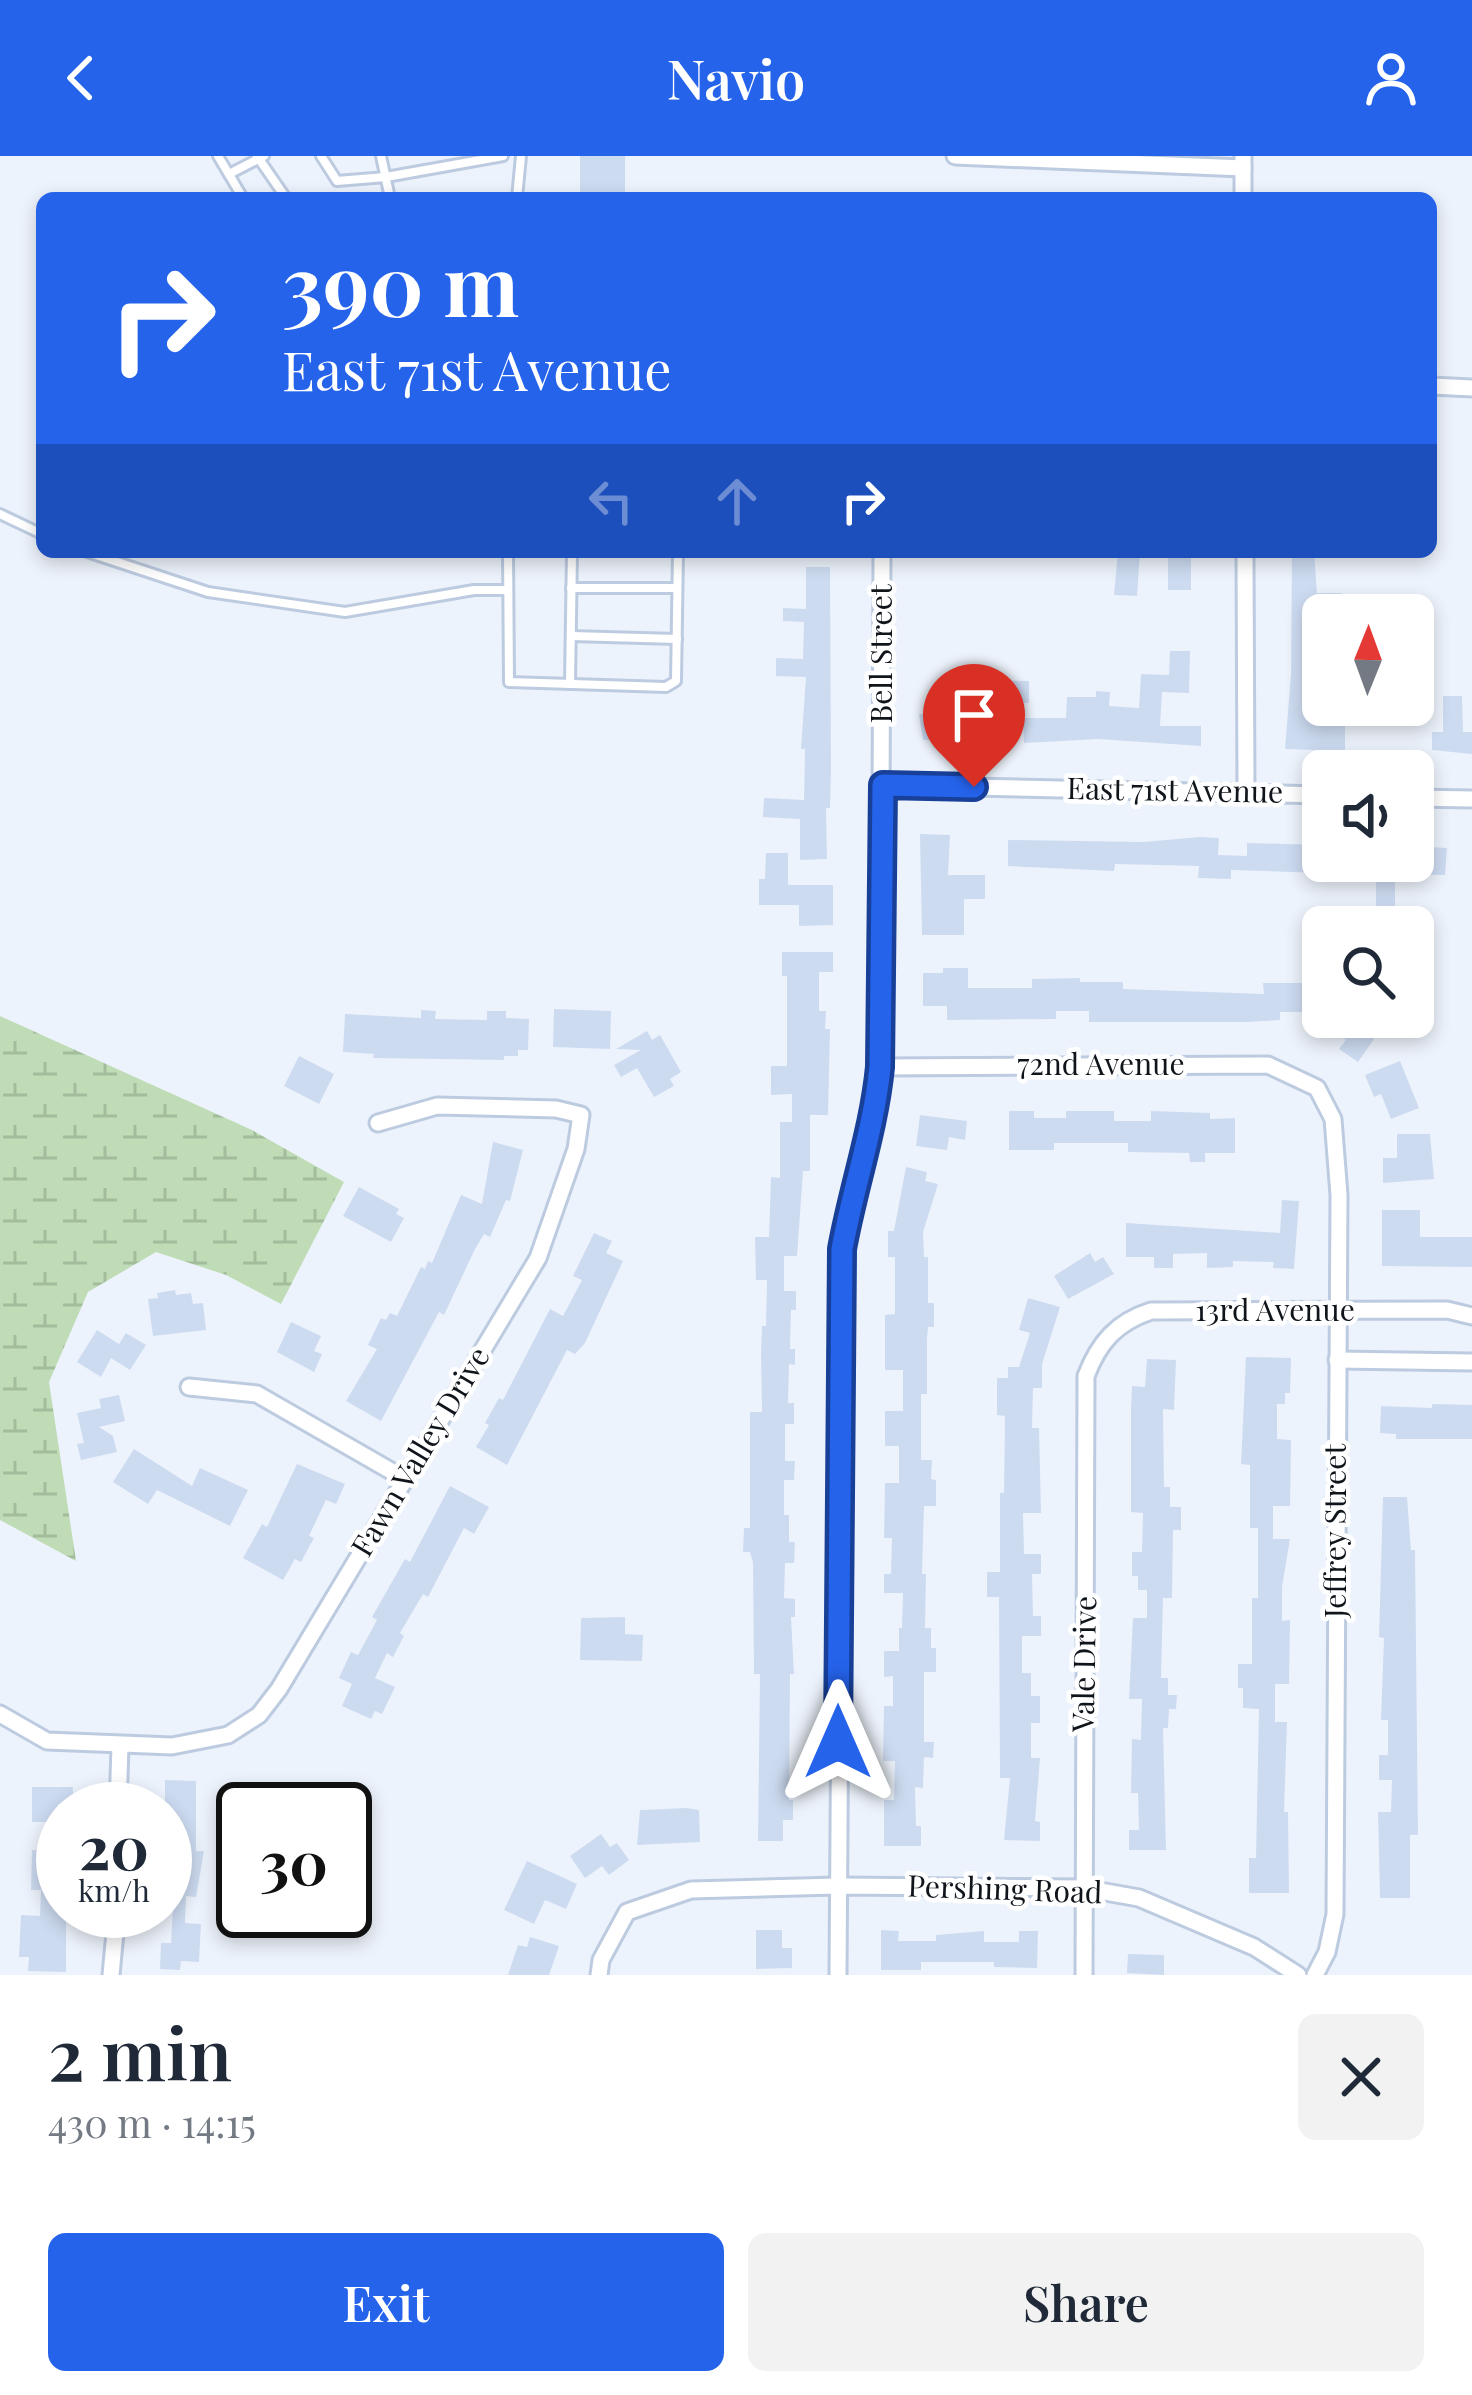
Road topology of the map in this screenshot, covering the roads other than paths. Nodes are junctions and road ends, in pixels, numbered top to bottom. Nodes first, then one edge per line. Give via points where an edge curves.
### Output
1 (218, 156) edge
2 (260, 156) edge
3 (321, 156) edge
4 (381, 156) edge
5 (503, 156) edge
6 (521, 156) edge
7 (956, 156) edge
8 (1243, 162) edge
9 (229, 174) junction
10 (386, 177) junction
11 (240, 192) edge
12 (282, 192) edge
13 (389, 192) edge
14 (518, 192) edge
15 (1437, 386) edge
16 (1472, 388) edge
17 (0, 514) edge
18 (36, 531) edge
19 (105, 558) edge
20 (508, 558) edge
21 (572, 558) edge
22 (678, 558) edge
23 (882, 558) edge
24 (1245, 558) edge
25 (571, 588) junction
26 (677, 588) junction
27 (508, 590) junction
28 (571, 636) junction
29 (677, 639) junction
30 (570, 684) junction
31 (883, 785) junction
32 (1246, 793) junction
33 (1302, 794) edge
34 (1434, 799) edge
35 (1472, 800) edge
36 (880, 1067) junction
37 (1317, 1088) joint
38 (378, 1123) dead end
39 (1339, 1312) junction
40 (1472, 1316) edge
41 (1094, 1354) joint
42 (1337, 1360) junction
43 (1472, 1362) edge
44 (189, 1387) dead end
45 (405, 1479) junction
46 (0, 1714) edge
47 (120, 1746) junction
48 (119, 1782) edge
49 (837, 1886) junction
50 (1084, 1888) junction
51 (114, 1938) edge
52 (111, 1975) edge
53 (599, 1975) edge
54 (838, 1975) edge
55 (1084, 1975) edge
56 (1298, 1975) edge
57 (1315, 1975) edge

1 - 9 lane
2 - 9 lane
2 - 12 lane
3 - 10 lane via 337,181
4 - 10 lane
5 - 10 lane
6 - 14 lane
7 - 8 street
9 - 11 lane
10 - 13 lane
15 - 16 street
17 - 18 lane
19 - 27 lane via 208,592 345,612
20 - 27 lane
21 - 25 lane
22 - 26 lane
23 - 31 street, Bell Street
24 - 32 street
25 - 26 lane
25 - 28 lane
26 - 29 lane
27 - 30 lane via 508,682
28 - 29 lane
28 - 30 lane
29 - 30 lane via 676,681 666,687
31 - 32 street, East 71st Avenue
31 - 36 street, Bell Street
32 - 33 street, East 71st Avenue
34 - 35 street
36 - 37 street, 72nd Avenue via 1268,1064
36 - 49 street, Bell Street via 842,1249
37 - 39 street, Jeffrey Street via 1333,1119
38 - 45 street, Fawn Valley Drive via 437,1106 580,1115 538,1258
39 - 40 street, 13rd Avenue
39 - 41 street, 13rd Avenue via 1151,1311 1125,1320
39 - 42 street, Jeffrey Street
41 - 50 street, Vale Drive via 1086,1376
42 - 43 street, 13rd Avenue
42 - 57 street, Jeffrey Street via 1335,1914
44 - 45 street via 257,1394
45 - 47 street, Fawn Valley Drive via 259,1715 202,1742
46 - 47 street, Fawn Valley Drive via 47,1741
47 - 48 street
49 - 50 street, Pershing Road
49 - 53 street, Pershing Road via 691,1890 628,1912
49 - 54 street, Bell Street
50 - 55 street, Vale Drive
50 - 56 street, Pershing Road via 1139,1898 1254,1947
51 - 52 street

